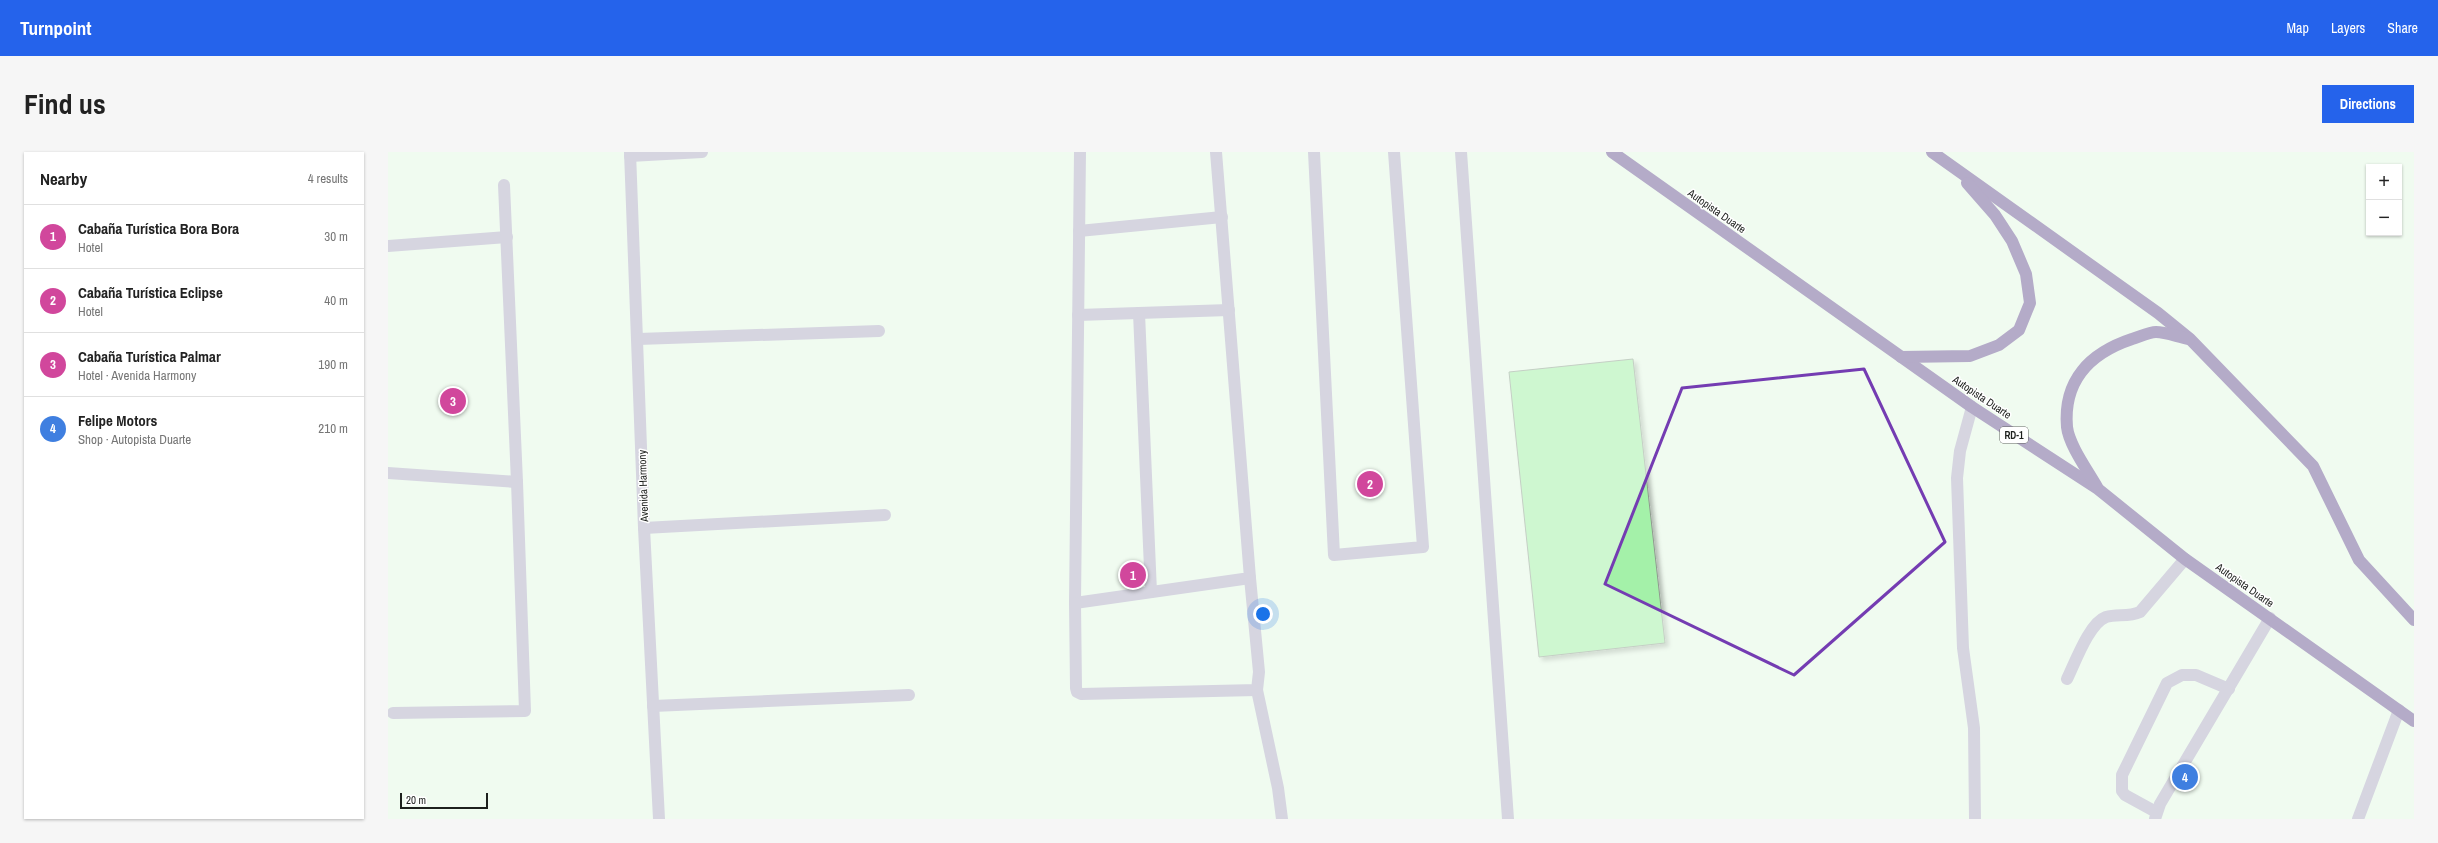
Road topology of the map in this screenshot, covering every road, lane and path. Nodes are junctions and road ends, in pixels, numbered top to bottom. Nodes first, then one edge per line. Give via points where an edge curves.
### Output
1 (702, 152) edge
2 (1080, 152) edge
3 (1216, 152) edge
4 (1314, 152) edge
5 (1394, 152) edge
6 (1460, 152) edge
7 (1612, 152) edge
8 (1932, 152) edge
9 (630, 154) edge
10 (1954, 168) junction
11 (504, 185) dead end
12 (1222, 217) junction
13 (1079, 231) junction
14 (506, 238) junction
15 (388, 246) edge
16 (1229, 310) junction
17 (1140, 313) junction
18 (1078, 315) junction
19 (879, 331) dead end
20 (638, 339) junction
21 (2190, 339) junction
22 (1901, 357) junction
23 (1972, 407) junction
24 (388, 473) edge
25 (517, 482) junction
26 (2098, 489) junction
27 (885, 515) dead end
28 (644, 528) junction
29 (2185, 559) junction
30 (1250, 578) junction
31 (1151, 592) junction
32 (1075, 603) junction
33 (2270, 618) junction
34 (2414, 620) edge
35 (2067, 679) dead end
36 (2229, 689) junction
37 (1257, 690) junction
38 (909, 696) dead end
39 (653, 706) junction
40 (2399, 710) junction
41 (393, 713) dead end
42 (2414, 721) edge
43 (2155, 815) edge
44 (659, 819) edge
45 (1282, 819) edge
46 (1508, 819) edge
47 (1975, 819) edge
48 (2358, 819) edge

1 - 9 street
2 - 13 street
3 - 12 street
4 - 5 street via 1334,555 1423,547
6 - 46 street
7 - 22 highway, Autopista Duarte / RD-1
8 - 10 highway
9 - 20 street, Avenida Harmony
10 - 21 highway via 2152,308
10 - 22 highway via 1996,215 2012,241 2026,274 2030,303 2019,330 1999,345 1970,356
11 - 14 street
12 - 13 street
12 - 16 street
13 - 18 street
14 - 15 street
14 - 25 street
16 - 17 street
16 - 30 street
17 - 18 street
17 - 31 street
18 - 32 street
19 - 20 street
20 - 28 street, Avenida Harmony
21 - 26 highway via 2155,332 2102,352 2084,366 2074,383 2068,408 2067,428
21 - 34 highway via 2313,466 2359,560
22 - 23 highway, Autopista Duarte / RD-1
23 - 26 highway, Autopista Duarte / RD-1
23 - 47 street via 1960,451 1957,478 1963,648 1974,728
24 - 25 street
25 - 41 street via 525,711
26 - 29 highway, Autopista Duarte / RD-1
27 - 28 street
28 - 39 street, Avenida Harmony
29 - 33 highway, Autopista Duarte / RD-1
29 - 35 street via 2140,612 2131,616 2106,617 2092,628
30 - 31 street
30 - 37 street via 1259,672
31 - 32 street
32 - 37 street via 1076,688 1081,694
33 - 36 street
33 - 40 highway, Autopista Duarte / RD-1
36 - 43 street
36 - 43 street via 2196,675 2182,674 2167,683 2122,775 2121,783 2125,795
37 - 45 street
38 - 39 street
39 - 44 street, Avenida Harmony
40 - 42 highway, Autopista Duarte / RD-1
40 - 48 street

